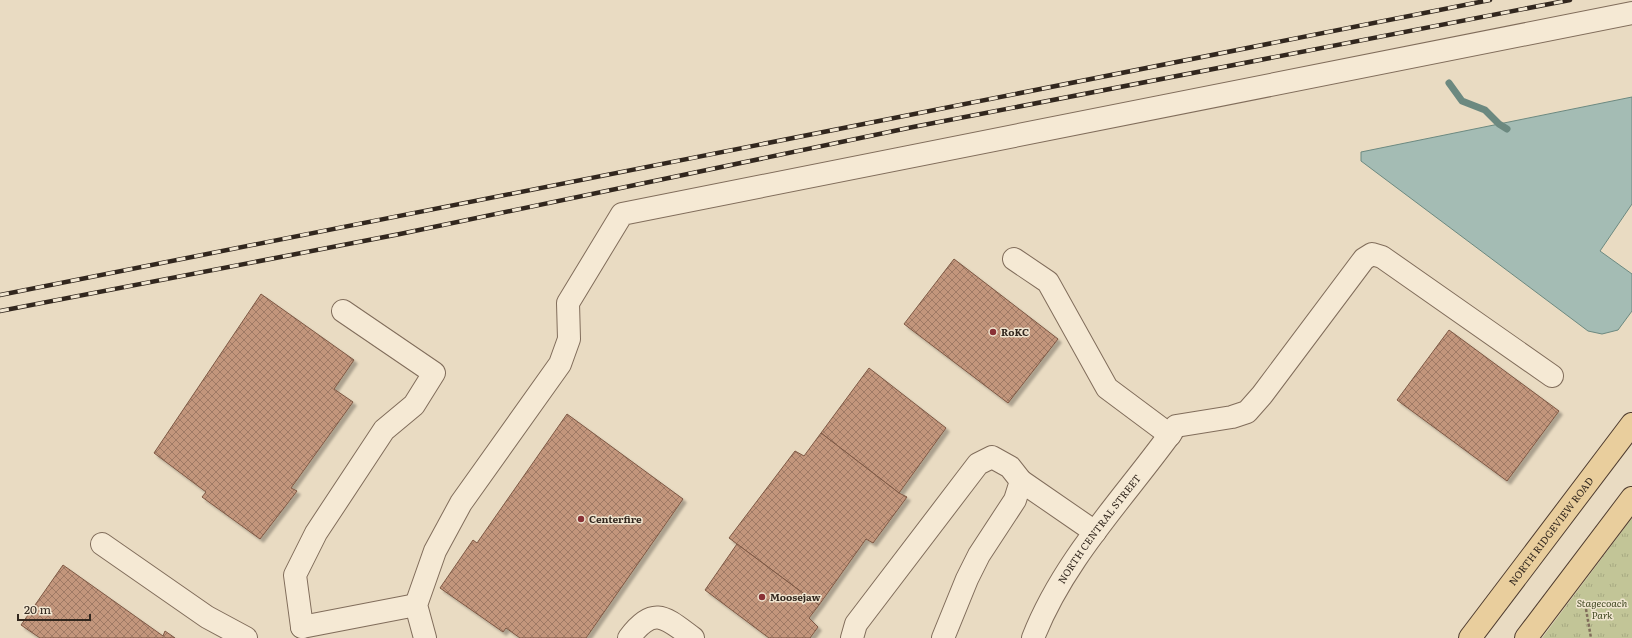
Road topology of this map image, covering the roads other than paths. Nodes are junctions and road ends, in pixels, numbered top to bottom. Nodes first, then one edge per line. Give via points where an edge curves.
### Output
1 (1632, 13) edge
2 (1014, 259) dead end
3 (343, 311) dead end
4 (1552, 376) dead end
5 (1632, 424) edge
6 (1173, 430) junction
7 (1021, 481) junction
8 (1632, 498) edge
9 (1095, 532) junction
10 (102, 544) dead end
11 (416, 605) junction
12 (298, 632) edge
13 (246, 638) edge
14 (425, 638) edge
15 (629, 638) edge
16 (693, 638) edge
17 (852, 638) edge
18 (943, 638) edge
19 (1033, 638) edge
20 (1470, 638) edge
21 (1526, 638) edge

1 - 11 street via 622,214 568,303 569,340 560,364 461,503 435,551
2 - 6 street via 1048,282 1107,388
3 - 12 street via 434,373 414,405 384,430 316,533 296,575
4 - 6 street via 1382,257 1372,254 1356,268 1247,412
5 - 20 main road, NORTH RIDGEVIEW ROAD
6 - 9 street, NORTH CENTRAL STREET
7 - 9 street
7 - 17 street via 1010,467 992,457 978,464 856,624
7 - 18 street via 1015,500 979,555 967,579
8 - 21 main road
9 - 19 street, NORTH CENTRAL STREET via 1056,592
10 - 13 street via 207,617
11 - 12 street
11 - 14 street
15 - 16 street via 645,621 656,617 667,618

